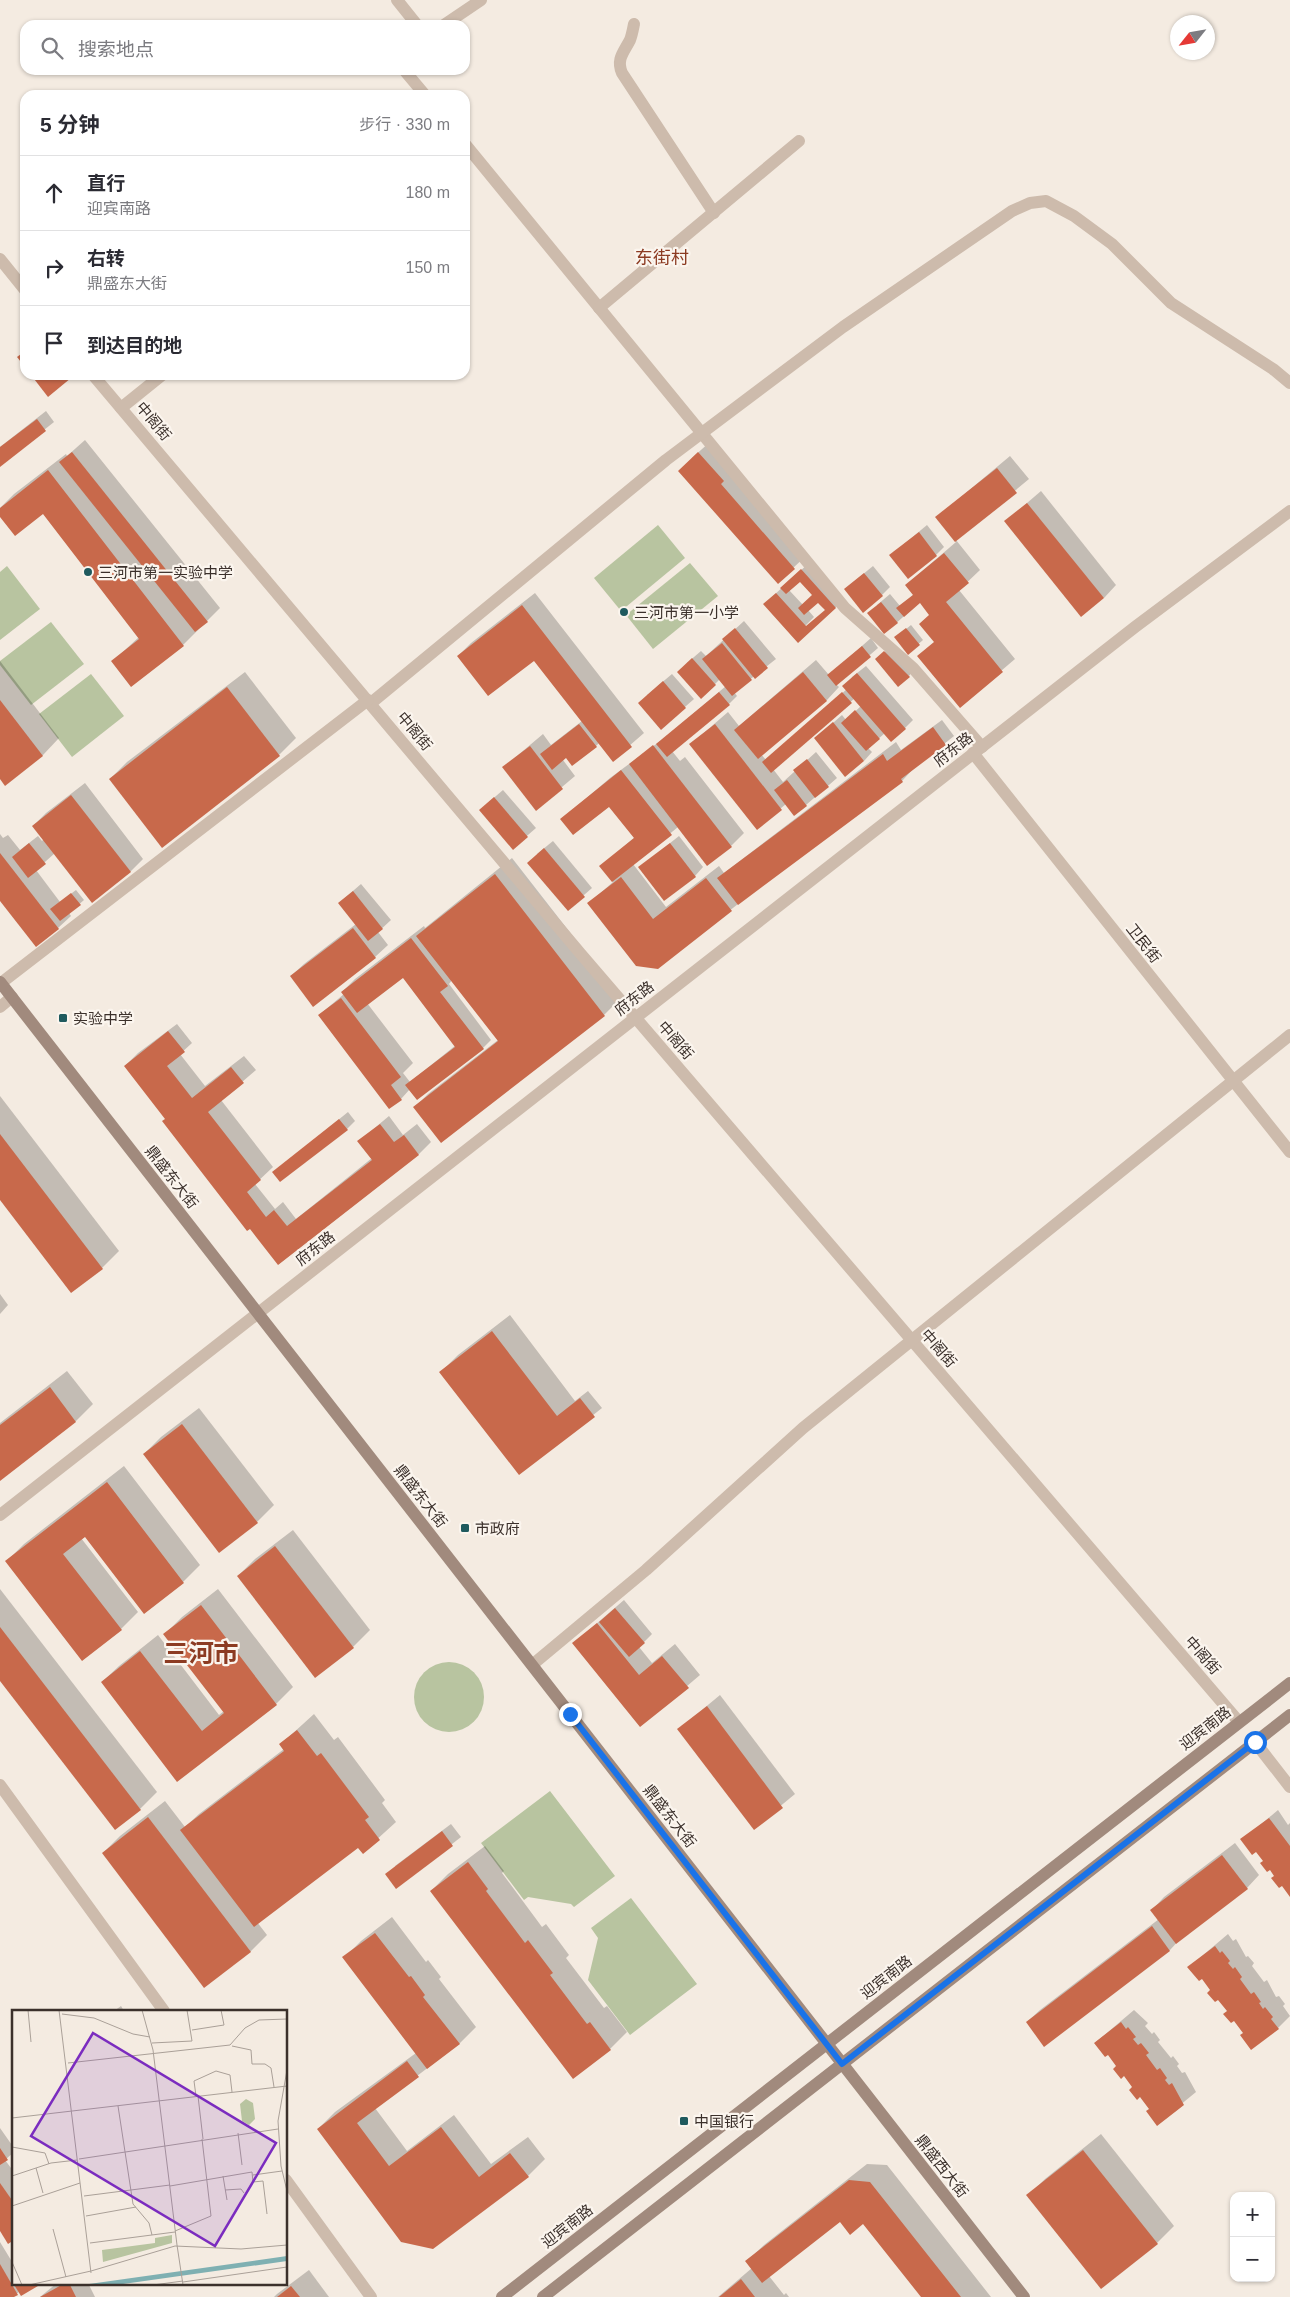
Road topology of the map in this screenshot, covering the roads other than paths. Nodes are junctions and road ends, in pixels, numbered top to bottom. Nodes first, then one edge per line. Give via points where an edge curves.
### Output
1 (397, 0) edge
2 (481, 0) edge
3 (413, 20) edge
4 (451, 20) edge
5 (634, 24) dead end
6 (408, 75) edge
7 (421, 90) edge
8 (799, 141) dead end
9 (470, 150) edge
10 (714, 213) junction
11 (0, 259) edge
12 (20, 284) edge
13 (599, 308) junction
14 (97, 380) edge
15 (156, 380) edge
16 (1290, 383) edge
17 (121, 408) junction
18 (702, 433) junction
19 (1290, 511) edge
20 (370, 702) junction
21 (978, 750) junction
22 (0, 982) edge
23 (12, 997) junction
24 (0, 1007) edge
25 (635, 1018) junction
26 (1290, 1035) edge
27 (1234, 1082) junction
28 (1290, 1152) edge
29 (258, 1313) junction
30 (912, 1341) junction
31 (0, 1515) edge
32 (532, 1665) junction
33 (1290, 1683) edge
34 (1290, 1714) edge
35 (1239, 1722) junction
36 (1255, 1742) junction
37 (0, 1785) edge
38 (1290, 1787) edge
39 (163, 2010) edge
40 (826, 2044) junction
41 (839, 2059) junction
42 (288, 2183) edge
43 (372, 2297) edge
44 (502, 2297) edge
45 (543, 2297) edge
46 (1024, 2297) edge

1 - 3 street
2 - 4 street
5 - 10 street via 620,58 622,73
6 - 7 street
8 - 10 street
9 - 13 street, 卫民街
10 - 13 street
11 - 12 street
13 - 18 street, 卫民街
14 - 17 street, 中阁街
15 - 17 street
16 - 18 street via 1171,302 1112,244 1074,216 1046,201 1030,203 1012,211 843,328
17 - 20 street, 中阁街
18 - 20 street
18 - 21 street, 卫民街 via 844,608 914,668
19 - 21 street, 府东路
20 - 22 street
20 - 25 street, 中阁街
21 - 25 street, 府东路
21 - 27 street, 卫民街
22 - 23 main road, 鼎盛东大街
23 - 24 street
23 - 29 main road, 鼎盛东大街
25 - 29 street, 府东路
25 - 30 street, 中阁街
26 - 27 street
27 - 28 street, 卫民街
27 - 30 street
29 - 31 street, 府东路
29 - 32 main road, 鼎盛东大街
30 - 32 street via 803,1428 646,1570
30 - 35 street, 中阁街
32 - 40 main road, 鼎盛东大街
33 - 35 main road, 迎宾南路
34 - 36 main road
35 - 40 main road, 迎宾南路
36 - 38 street
36 - 41 main road
37 - 39 street
40 - 41 main road, 鼎盛东大街
40 - 44 main road, 迎宾南路
41 - 45 main road
41 - 46 main road, 鼎盛西大街
42 - 43 street

